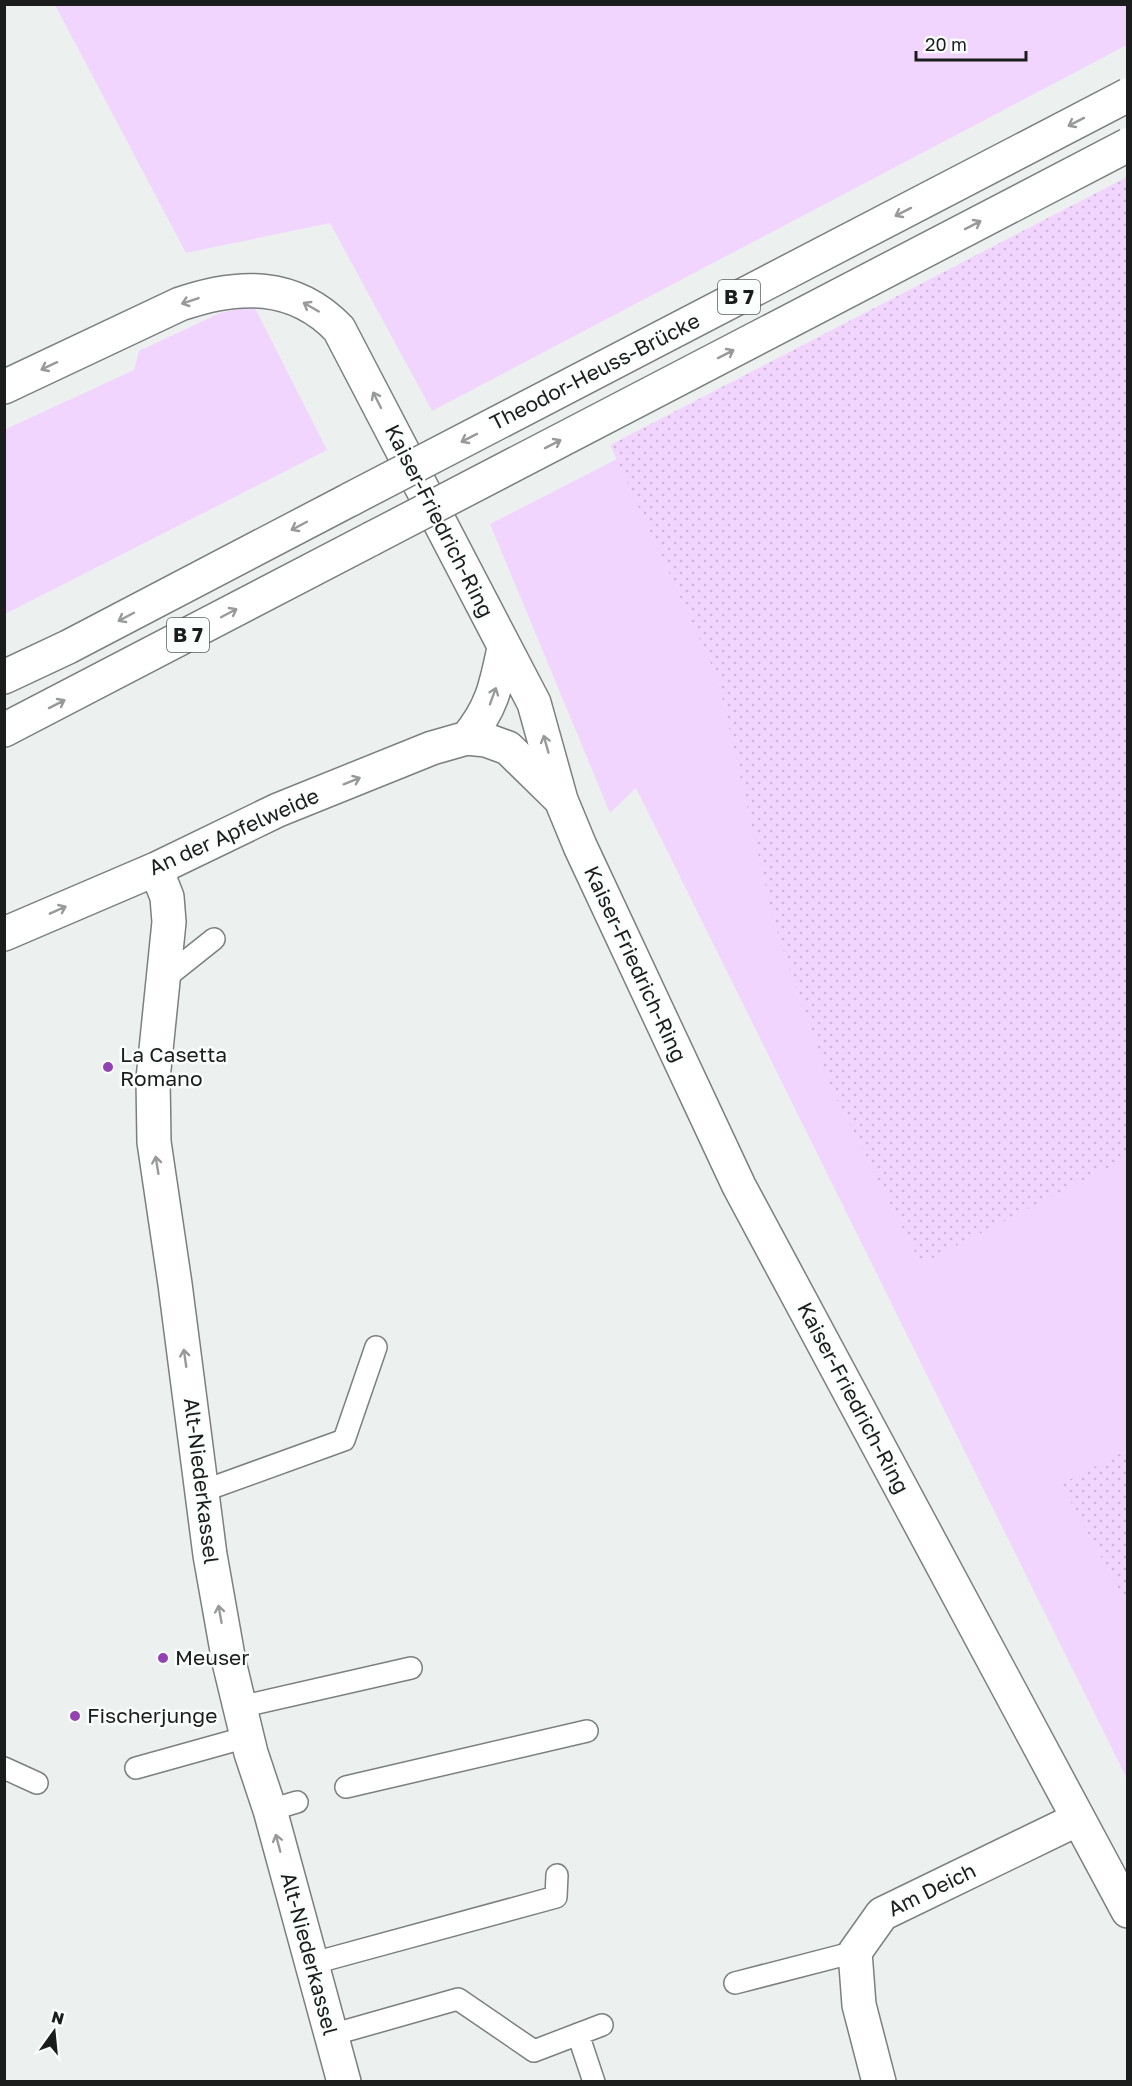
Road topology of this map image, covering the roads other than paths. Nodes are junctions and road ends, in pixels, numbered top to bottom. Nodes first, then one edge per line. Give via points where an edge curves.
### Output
1 (1128, 95) edge
2 (1128, 145) edge
3 (4, 387) edge
4 (504, 648) junction
5 (4, 677) edge
6 (4, 730) edge
7 (467, 738) junction
8 (561, 800) junction
9 (156, 869) junction
10 (4, 934) edge
11 (214, 939) dead end
12 (165, 978) junction
13 (376, 1347) dead end
14 (203, 1491) junction
15 (411, 1668) dead end
16 (243, 1722) junction
17 (587, 1731) dead end
18 (4, 1768) edge
19 (136, 1768) dead end
20 (37, 1783) dead end
21 (346, 1787) dead end
22 (1078, 1820) junction
23 (557, 1875) dead end
24 (1128, 1911) edge
25 (855, 1952) junction
26 (310, 1964) junction
27 (735, 1983) dead end
28 (602, 2025) dead end
29 (578, 2034) junction
30 (331, 2035) junction
31 (344, 2082) edge
32 (594, 2082) edge
33 (879, 2082) edge

1 -> 5 main road, Theodor-Heuss-Brücke / B 7, bridge via 69,647
6 -> 2 main road, Theodor-Heuss-Brücke / B 7, bridge
4 -> 3 main road, Kaiser-Friedrich-Ring via 339,329 299,300 260,291 205,296 180,304
7 -> 4 main road via 494,697
8 -> 4 main road, Kaiser-Friedrich-Ring via 534,703
7 - 8 main road, An der Apfelweide via 508,748
9 -> 7 main road, An der Apfelweide via 278,810 432,748
8 - 22 main road, Kaiser-Friedrich-Ring via 739,1186
10 -> 9 main road, An der Apfelweide
9 - 12 main road, Alt-Niederkassel via 166,897 169,922
11 - 12 lane
14 -> 12 main road, Alt-Niederkassel via 154,1142 153,1079
13 - 14 lane via 344,1440
16 -> 14 main road, Alt-Niederkassel via 210,1554
15 - 16 lane
16 - 19 lane
26 -> 16 main road, Alt-Niederkassel via 283,1806
17 - 21 lane
18 - 20 lane
22 - 24 main road, Kaiser-Friedrich-Ring
22 - 25 main road, Am Deich via 882,1914
23 - 26 lane via 556,1897
25 - 27 lane
25 - 33 main road via 859,2005
26 - 30 main road, Alt-Niederkassel
28 - 29 lane
29 - 30 lane via 534,2050 458,1999
29 - 32 lane
30 - 31 main road, Alt-Niederkassel

